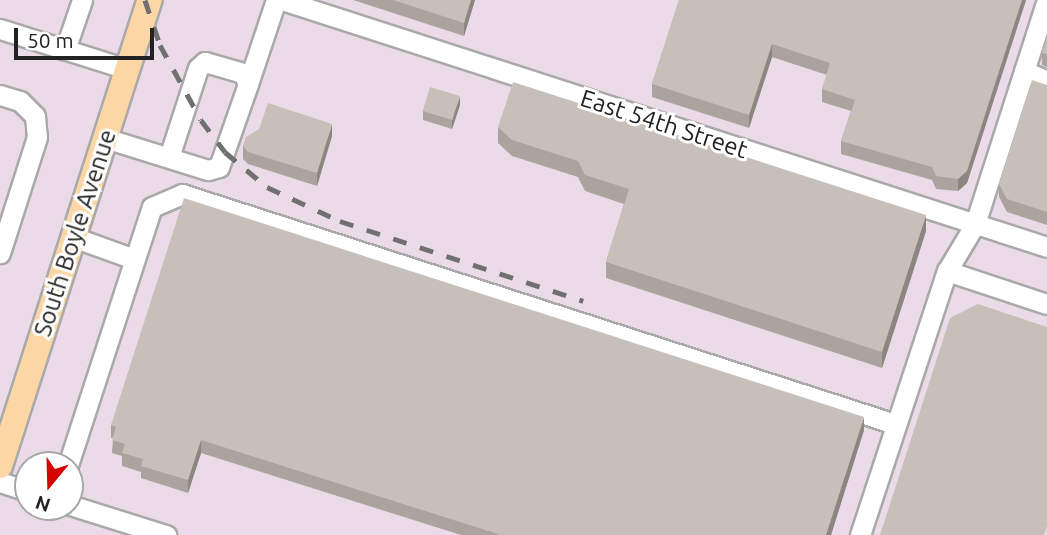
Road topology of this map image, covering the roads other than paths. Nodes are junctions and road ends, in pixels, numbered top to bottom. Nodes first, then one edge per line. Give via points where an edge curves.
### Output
1 (82, 0) edge
2 (150, 0) edge
3 (276, 0) edge
4 (282, 0) edge
5 (1047, 0) edge
6 (0, 29) edge
7 (65, 50) junction
8 (127, 69) junction
9 (1024, 71) junction
10 (1047, 81) edge
11 (248, 84) junction
12 (0, 94) edge
13 (106, 138) junction
14 (169, 158) junction
15 (975, 224) junction
16 (73, 237) junction
17 (1047, 247) edge
18 (0, 253) edge
19 (134, 259) junction
20 (947, 271) junction
21 (1047, 304) edge
22 (895, 424) junction
23 (72, 451) edge
24 (0, 466) edge
25 (84, 509) edge
26 (166, 535) edge
27 (860, 535) edge

1 - 7 street
2 - 8 main road, South Boyle Avenue
3 - 11 street
4 - 15 street, East 54th Street
5 - 9 street
6 - 7 street
7 - 8 street
8 - 13 main road, South Boyle Avenue
9 - 10 street
9 - 15 street
11 - 14 street via 219,167 208,170
11 - 14 street via 243,73 205,62 198,68
12 - 18 street via 20,101 35,116 37,137
13 - 14 street
13 - 16 main road, South Boyle Avenue
15 - 17 street, East 54th Street
15 - 20 street
16 - 19 street
16 - 24 main road, South Boyle Avenue
19 - 22 street via 152,207 182,194
19 - 23 street
20 - 21 street
20 - 22 street
22 - 27 street
25 - 26 street

